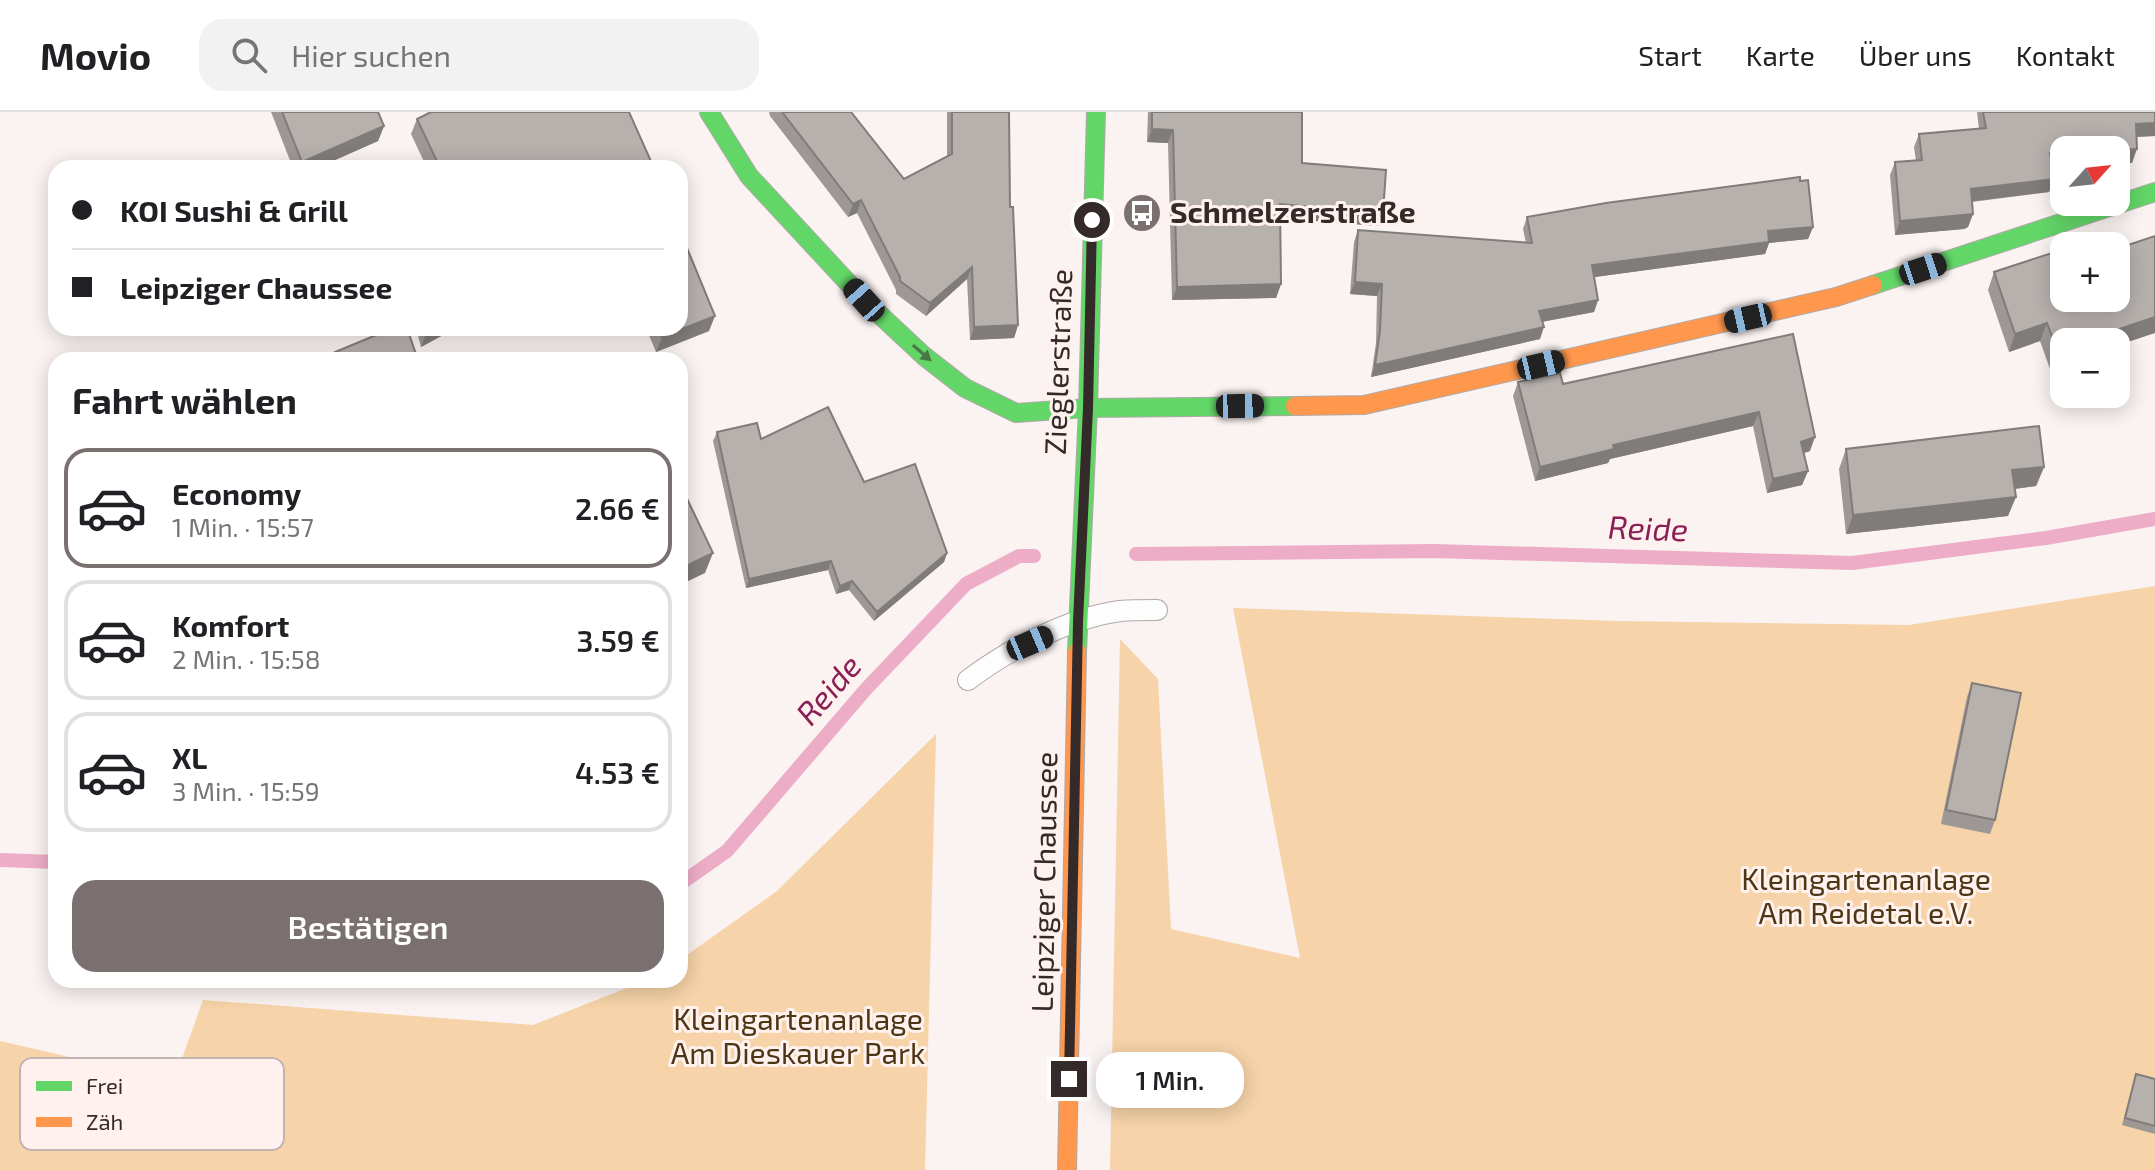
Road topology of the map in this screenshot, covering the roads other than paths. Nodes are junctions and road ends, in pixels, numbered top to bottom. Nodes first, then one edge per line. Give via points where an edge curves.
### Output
1 (709, 112) edge
2 (1096, 112) edge
3 (2155, 192) edge
4 (1088, 408) junction
5 (1079, 596) joint
6 (1157, 610) dead end
7 (1078, 622) junction
8 (968, 680) dead end
9 (1067, 1170) edge

1 -> 4 street via 749,176 924,356 965,388 1016,413
2 - 4 street, Zieglerstraße
3 - 4 street via 1836,297 1364,405
4 - 5 street, Zieglerstraße
5 - 7 street, Leipziger Chaussee
6 - 7 lane via 1119,611
7 - 8 lane via 993,661
7 - 9 street, Leipziger Chaussee

